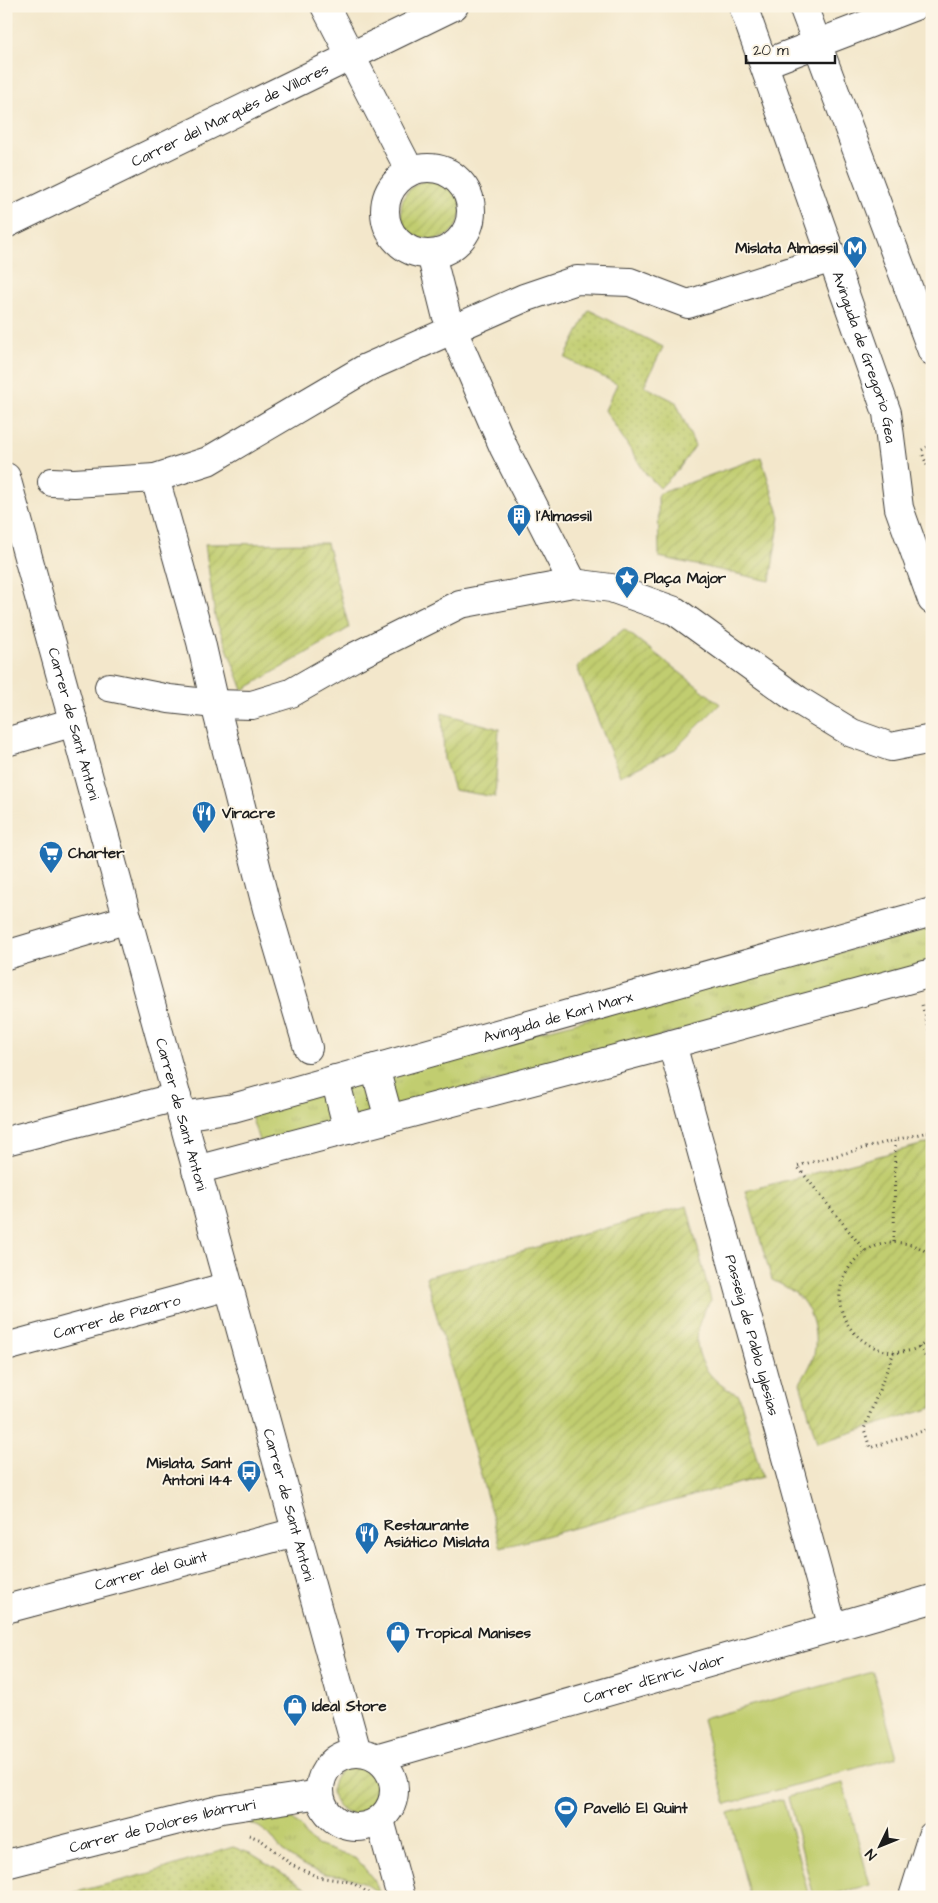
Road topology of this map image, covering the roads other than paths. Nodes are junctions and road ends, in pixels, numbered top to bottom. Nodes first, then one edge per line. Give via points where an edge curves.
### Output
1 (325, 6) edge
2 (454, 6) edge
3 (743, 6) edge
4 (803, 6) edge
5 (915, 6) edge
6 (817, 43) junction
7 (350, 56) junction
8 (764, 64) junction
9 (410, 171) junction
10 (6, 224) edge
11 (431, 254) junction
12 (820, 262) dead end
13 (453, 330) junction
14 (932, 351) edge
15 (6, 477) edge
16 (155, 478) junction
17 (52, 482) dead end
18 (17, 554) edge
19 (573, 583) junction
20 (932, 600) edge
21 (109, 687) dead end
22 (215, 704) junction
23 (74, 722) junction
24 (932, 739) edge
25 (6, 742) edge
26 (932, 912) edge
27 (128, 919) junction
28 (287, 938) dead end
29 (6, 955) edge
30 (923, 975) edge
31 (672, 1044) junction
32 (308, 1048) dead end
33 (375, 1068) junction
34 (330, 1081) junction
35 (180, 1107) junction
36 (389, 1119) junction
37 (348, 1130) junction
38 (6, 1141) edge
39 (196, 1170) junction
40 (228, 1286) junction
41 (6, 1347) edge
42 (296, 1532) junction
43 (932, 1599) edge
44 (6, 1609) edge
45 (833, 1628) junction
46 (367, 1755) junction
47 (320, 1794) junction
48 (380, 1820) junction
49 (932, 1836) edge
50 (6, 1864) edge
51 (401, 1897) edge
52 (913, 1897) edge

1 - 7 street
2 - 7 street, Carrer del Marqués de Villores
3 - 8 street, Avinguda de Gregorio Gea
4 - 6 street
5 - 6 street
6 - 8 street
6 - 14 street
7 - 9 street
7 - 10 street, Carrer del Marqués de Villores
8 - 20 street, Avinguda de Gregorio Gea via 887,413 899,508
9 - 11 street via 389,192 385,206 386,221 403,246
9 - 11 street via 423,167 437,168 460,181 468,193 471,220 466,232 446,250
11 - 13 street
12 - 13 street via 688,304 630,282 577,280 524,298
13 - 16 street via 366,368 208,461
13 - 19 street via 504,448
15 - 18 street, Carrer de Sant Antoni
16 - 17 street via 74,484
16 - 22 street
18 - 23 street, Carrer de Sant Antoni
19 - 22 street via 460,604 354,657 291,694 252,705
19 - 24 street via 611,588 676,611 798,700 852,733 891,747
21 - 22 street
22 - 32 street
23 - 25 street
23 - 27 street, Carrer de Sant Antoni
26 - 33 street, Avinguda de Karl Marx
27 - 29 street
27 - 35 street, Carrer de Sant Antoni
28 - 34 street
30 - 31 street
31 - 36 street
31 - 45 street, Passeig de Pablo Iglesias
33 - 34 street, Avinguda de Karl Marx
33 - 36 street
34 - 35 street, Avinguda de Karl Marx via 233,1108
34 - 37 street
35 - 38 street, Avinguda de Karl Marx
35 - 39 street, Carrer de Sant Antoni
36 - 37 street
37 - 39 street
39 - 40 street, Carrer de Sant Antoni
40 - 41 street, Carrer de Pizarro
40 - 42 street, Carrer de Sant Antoni
42 - 44 street, Carrer del Quint
42 - 46 street, Carrer de Sant Antoni
43 - 45 street, Carrer d'Enric Valor
45 - 46 street, Carrer d'Enric Valor
46 - 47 street via 341,1757 332,1764 325,1772
46 - 48 street via 386,1767 392,1778 393,1801
47 - 48 street via 329,1814 342,1824 358,1828 372,1826
47 - 50 street, Carrer de Dolores Ibárruri via 222,1809
48 - 51 street
49 - 52 street

